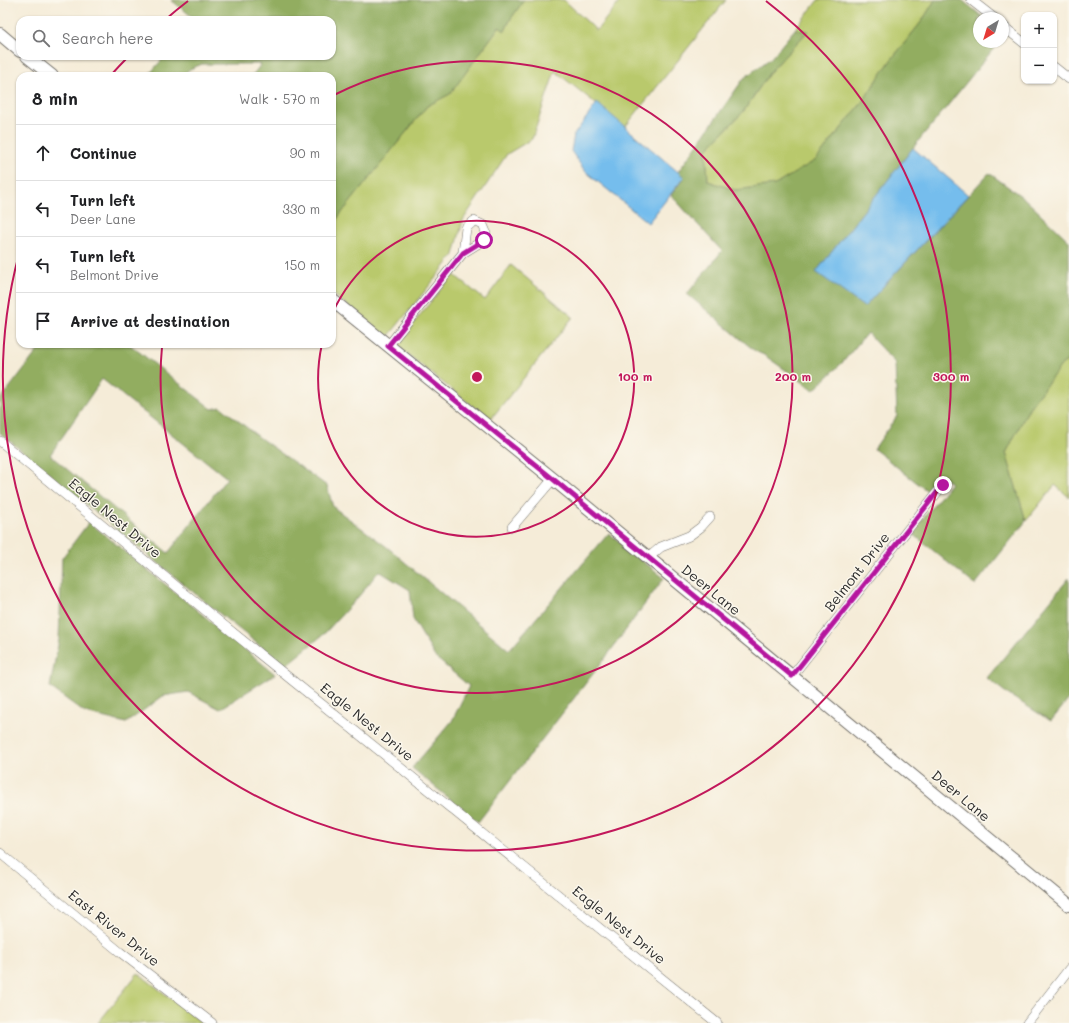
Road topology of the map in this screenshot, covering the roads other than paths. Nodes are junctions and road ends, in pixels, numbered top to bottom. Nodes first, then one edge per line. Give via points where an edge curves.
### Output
1 (971, 0) edge
2 (986, 12) edge
3 (1009, 31) edge
4 (0, 34) edge
5 (1021, 41) edge
6 (16, 47) edge
7 (32, 60) edge
8 (1057, 69) edge
9 (47, 72) edge
10 (1069, 79) edge
11 (463, 253) dead end
12 (336, 303) edge
13 (388, 346) junction
14 (0, 441) edge
15 (553, 479) junction
16 (943, 485) dead end
17 (710, 517) dead end
18 (512, 527) dead end
19 (648, 558) junction
20 (792, 676) junction
21 (0, 853) edge
22 (1069, 905) edge
23 (1069, 969) edge
24 (212, 1023) edge
25 (717, 1023) edge
26 (1027, 1023) edge

1 - 2 street
3 - 5 street
4 - 6 street
7 - 9 street
8 - 10 street
11 - 13 street
12 - 13 street, Deer Lane
13 - 15 street, Deer Lane
14 - 25 street, Eagle Nest Drive via 205,610
15 - 18 street
15 - 19 street, Deer Lane
16 - 20 street, Belmont Drive
17 - 19 street via 689,536 661,547
19 - 20 street, Deer Lane
20 - 22 street, Deer Lane
21 - 24 street, East River Drive via 120,952
23 - 26 street

